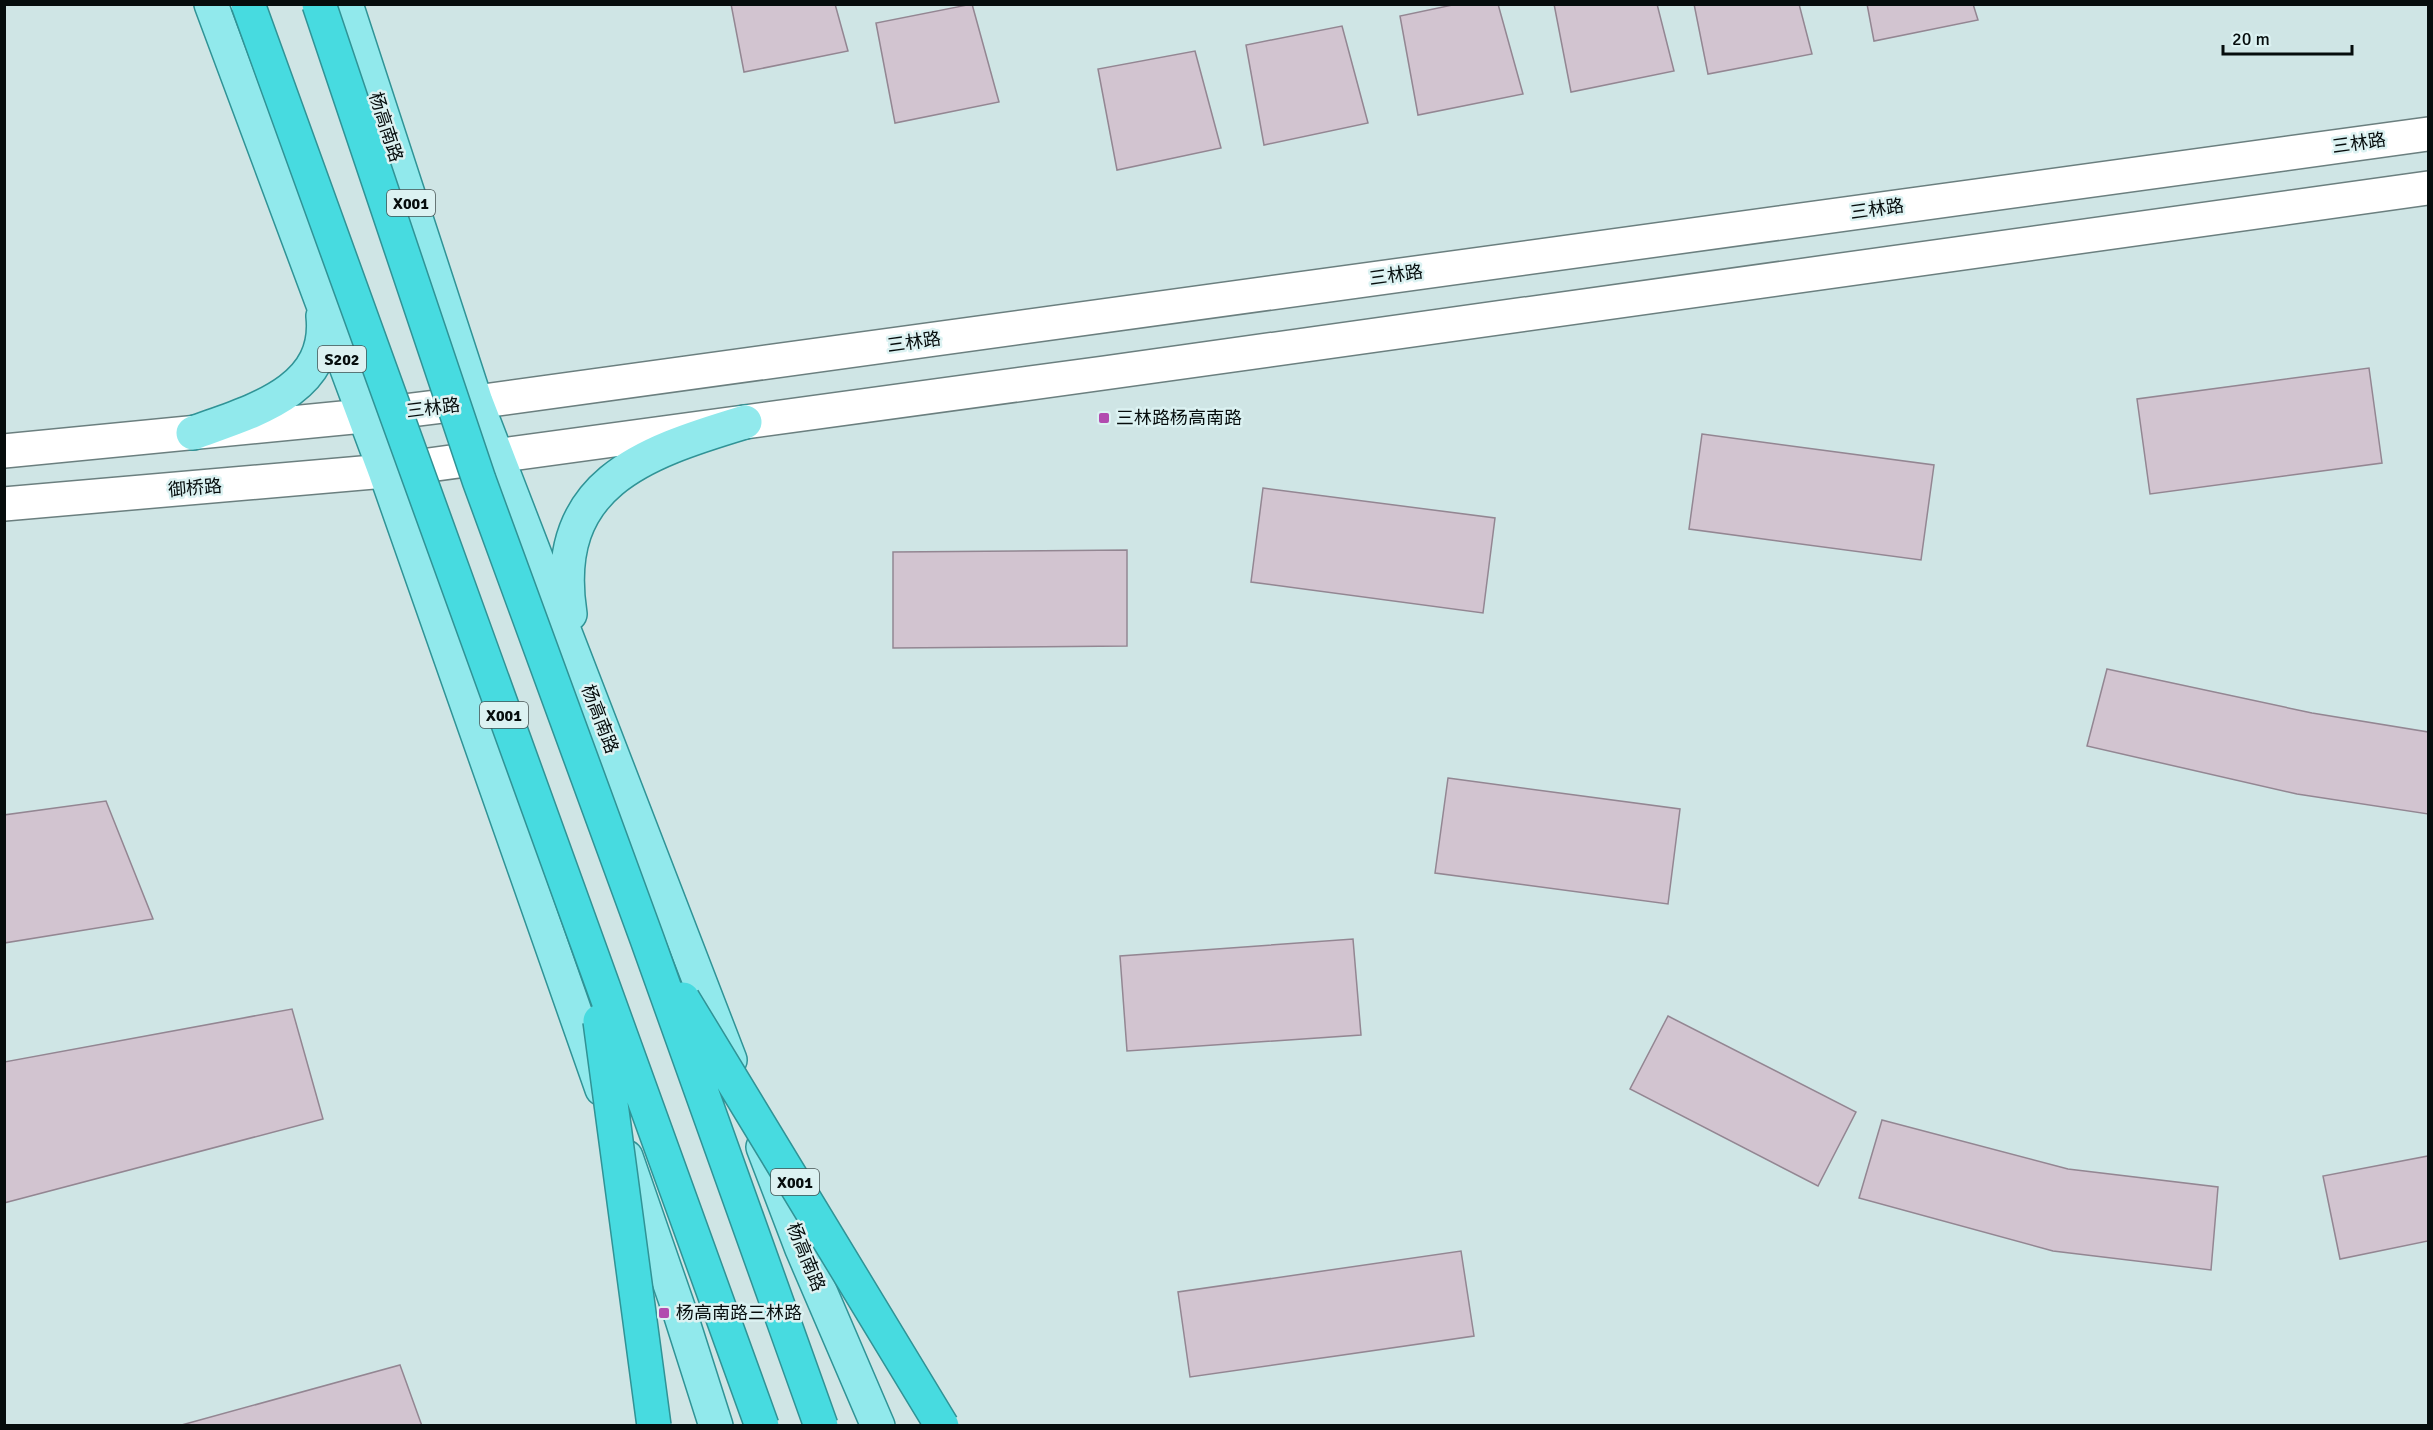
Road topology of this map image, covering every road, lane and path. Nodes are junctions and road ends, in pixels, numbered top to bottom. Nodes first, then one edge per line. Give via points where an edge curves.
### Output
1 (211, 4) edge
2 (248, 4) edge
3 (319, 4) edge
4 (346, 4) edge
5 (2428, 134) edge
6 (2428, 188) edge
7 (321, 302) junction
8 (476, 402) junction
9 (363, 417) junction
10 (745, 422) junction
11 (193, 433) junction
12 (4, 451) edge
13 (498, 455) junction
14 (385, 471) junction
15 (4, 504) edge
16 (576, 657) junction
17 (647, 939) junction
18 (592, 957) junction
19 (654, 1425) edge
20 (716, 1425) edge
21 (762, 1425) edge
22 (821, 1425) edge
23 (878, 1425) edge
24 (942, 1425) edge

1 - 7 main road
2 - 18 highway, X001, bridge
3 - 17 highway, 杨高南路 / X001, bridge via 478,480
4 - 8 main road, 杨高南路 / X001
5 - 8 main road, 三林路
6 - 10 main road
7 - 9 main road, S202
7 - 11 main road via 321,352 303,378 251,411
8 - 9 main road, 三林路
8 - 13 main road, 杨高南路
9 - 11 main road
9 - 14 main road, S202
10 - 13 main road
10 - 16 main road via 646,458 611,480 585,508 569,548 566,587
11 - 12 main road
13 - 14 main road
13 - 16 main road, 杨高南路 / X001
14 - 15 main road, 御桥路
14 - 20 main road, X001
16 - 23 main road, 杨高南路 / X001 via 802,1249
17 - 22 highway, 杨高南路 / X001, bridge
17 - 24 highway, X001, bridge
18 - 19 highway, X001, bridge
18 - 21 highway, X001, bridge

